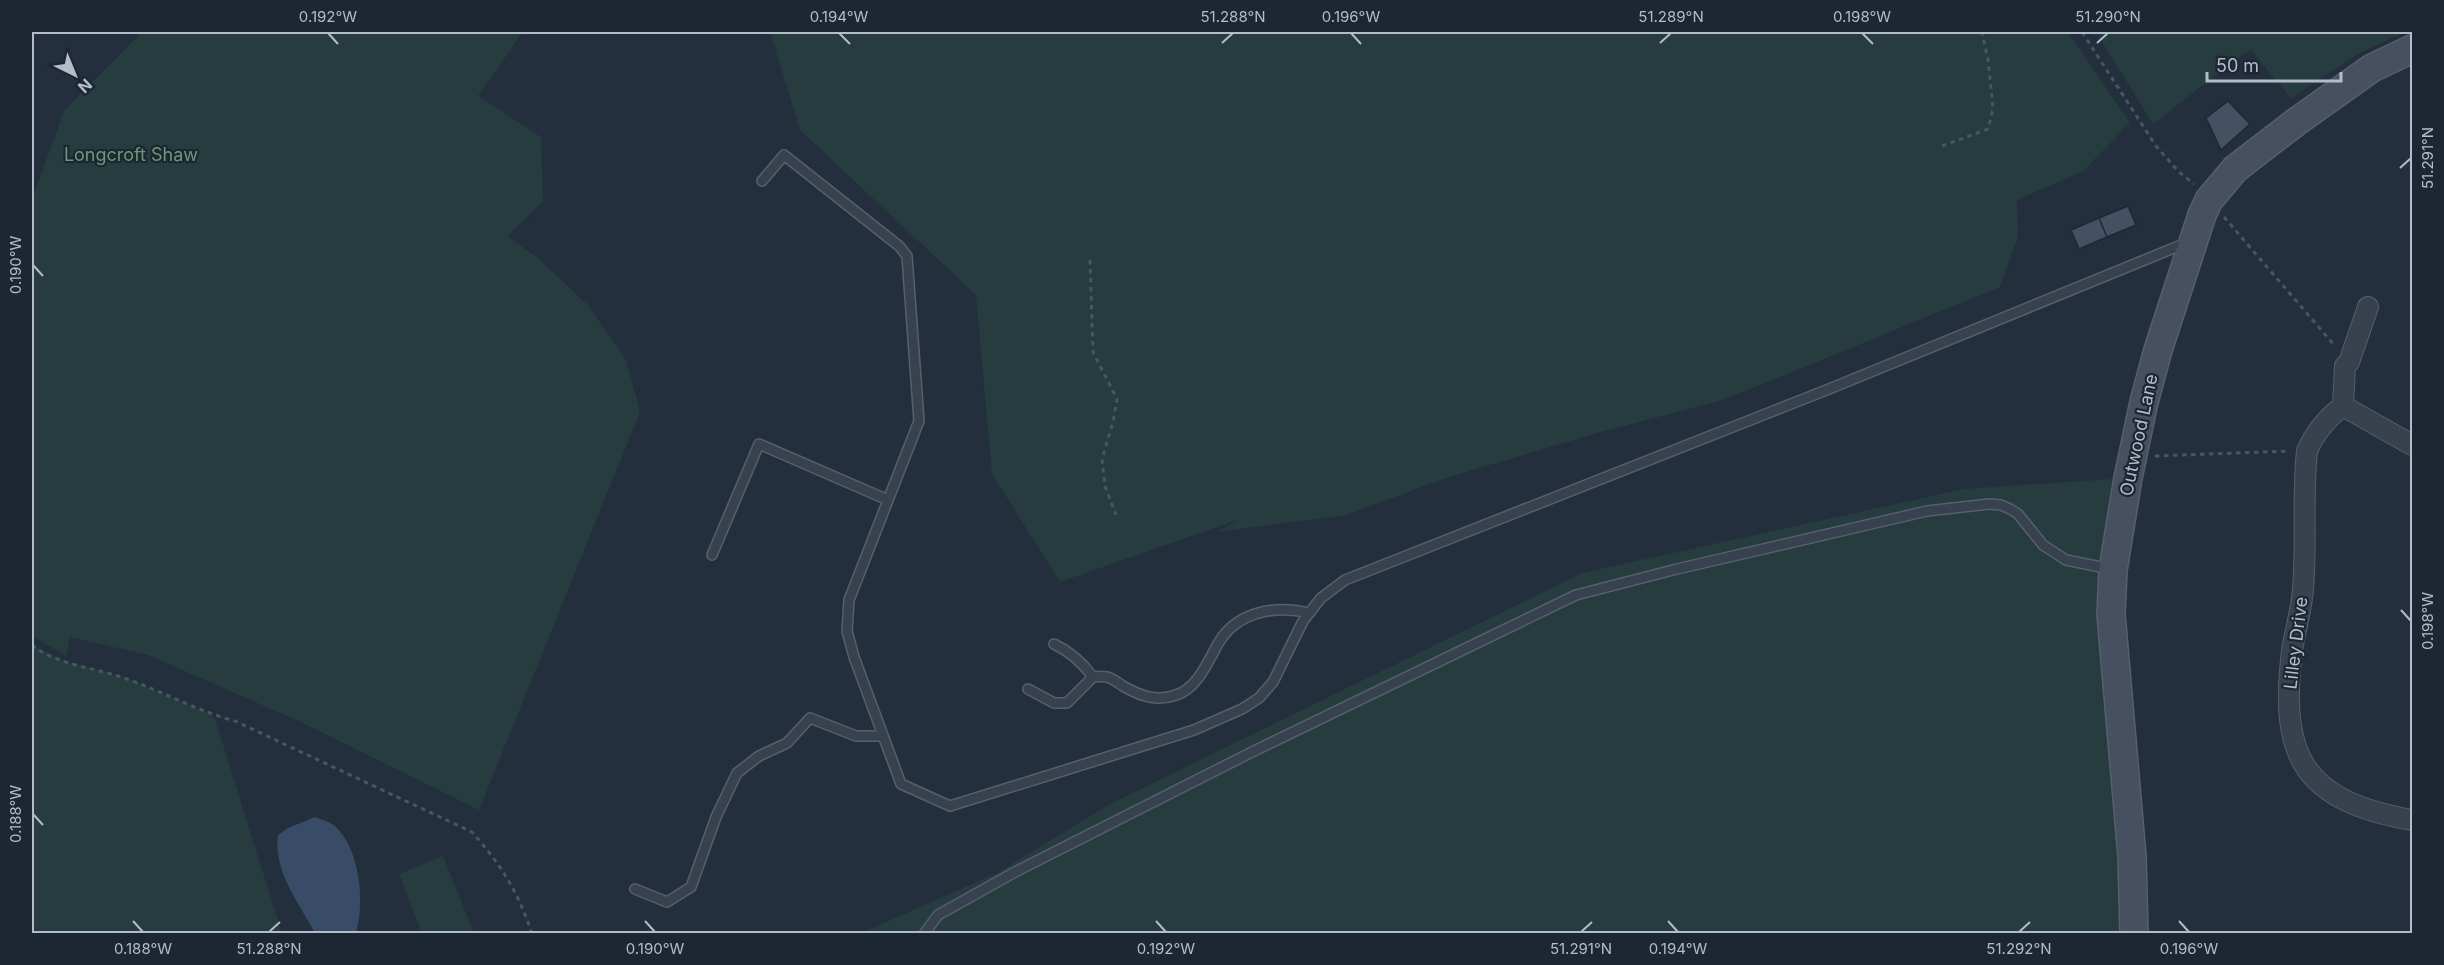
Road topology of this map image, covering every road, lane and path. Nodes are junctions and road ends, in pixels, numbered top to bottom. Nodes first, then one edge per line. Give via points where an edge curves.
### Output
1 (1982, 32) edge
2 (2082, 32) edge
3 (2412, 49) edge
4 (1941, 146) dead end
5 (762, 181) dead end
6 (2209, 200) junction
7 (2194, 240) junction
8 (1090, 260) dead end
9 (2368, 307) dead end
10 (2349, 362) junction
11 (2343, 406) junction
12 (2412, 445) edge
13 (2307, 451) junction
14 (2132, 456) junction
15 (888, 500) junction
16 (1116, 515) dead end
17 (712, 555) dead end
18 (2113, 570) junction
19 (1309, 613) junction
20 (1054, 644) dead end
21 (32, 645) edge
22 (1093, 677) junction
23 (1028, 689) dead end
24 (883, 736) junction
25 (2412, 820) edge
26 (635, 889) dead end
27 (532, 933) edge
28 (924, 933) edge
29 (2134, 933) edge

1 - 4 path via 1993,109 1988,129
2 - 6 path via 2156,146
3 - 6 main road, Outwood Lane via 2372,68 2296,122 2235,168
5 - 15 lane via 784,155 908,256 920,421
6 - 7 main road, Outwood Lane
6 - 10 path
7 - 14 main road, Outwood Lane via 2158,350
7 - 19 lane via 1345,580
8 - 16 path via 1093,352 1117,399 1102,459 1105,486
9 - 10 street
10 - 11 street via 2345,366
11 - 12 street
11 - 13 street, Lilley Drive via 2331,415
13 - 14 path
13 - 25 street, Lilley Drive via 2303,588 2292,652 2288,714 2291,733 2305,768 2316,782 2365,810
14 - 18 main road, Outwood Lane
15 - 17 lane via 759,444
15 - 24 lane via 849,600 847,631
18 - 28 lane via 2066,560 2043,545 2018,514 1989,504 1927,511 1576,595 1015,872 938,915
18 - 29 main road, Outwood Lane via 2110,614 2132,856
19 - 22 lane via 1289,608 1250,615 1231,627 1196,681 1179,695 1147,697 1108,677
19 - 24 lane via 1273,682 1242,709 1194,730 950,806 901,784
20 - 22 lane via 1068,651
21 - 27 path via 65,661 126,678 209,714 235,720 471,832 499,863
22 - 23 lane via 1067,703 1054,703
24 - 26 lane via 856,736 810,718 787,742 737,773 716,817 691,887 667,902

